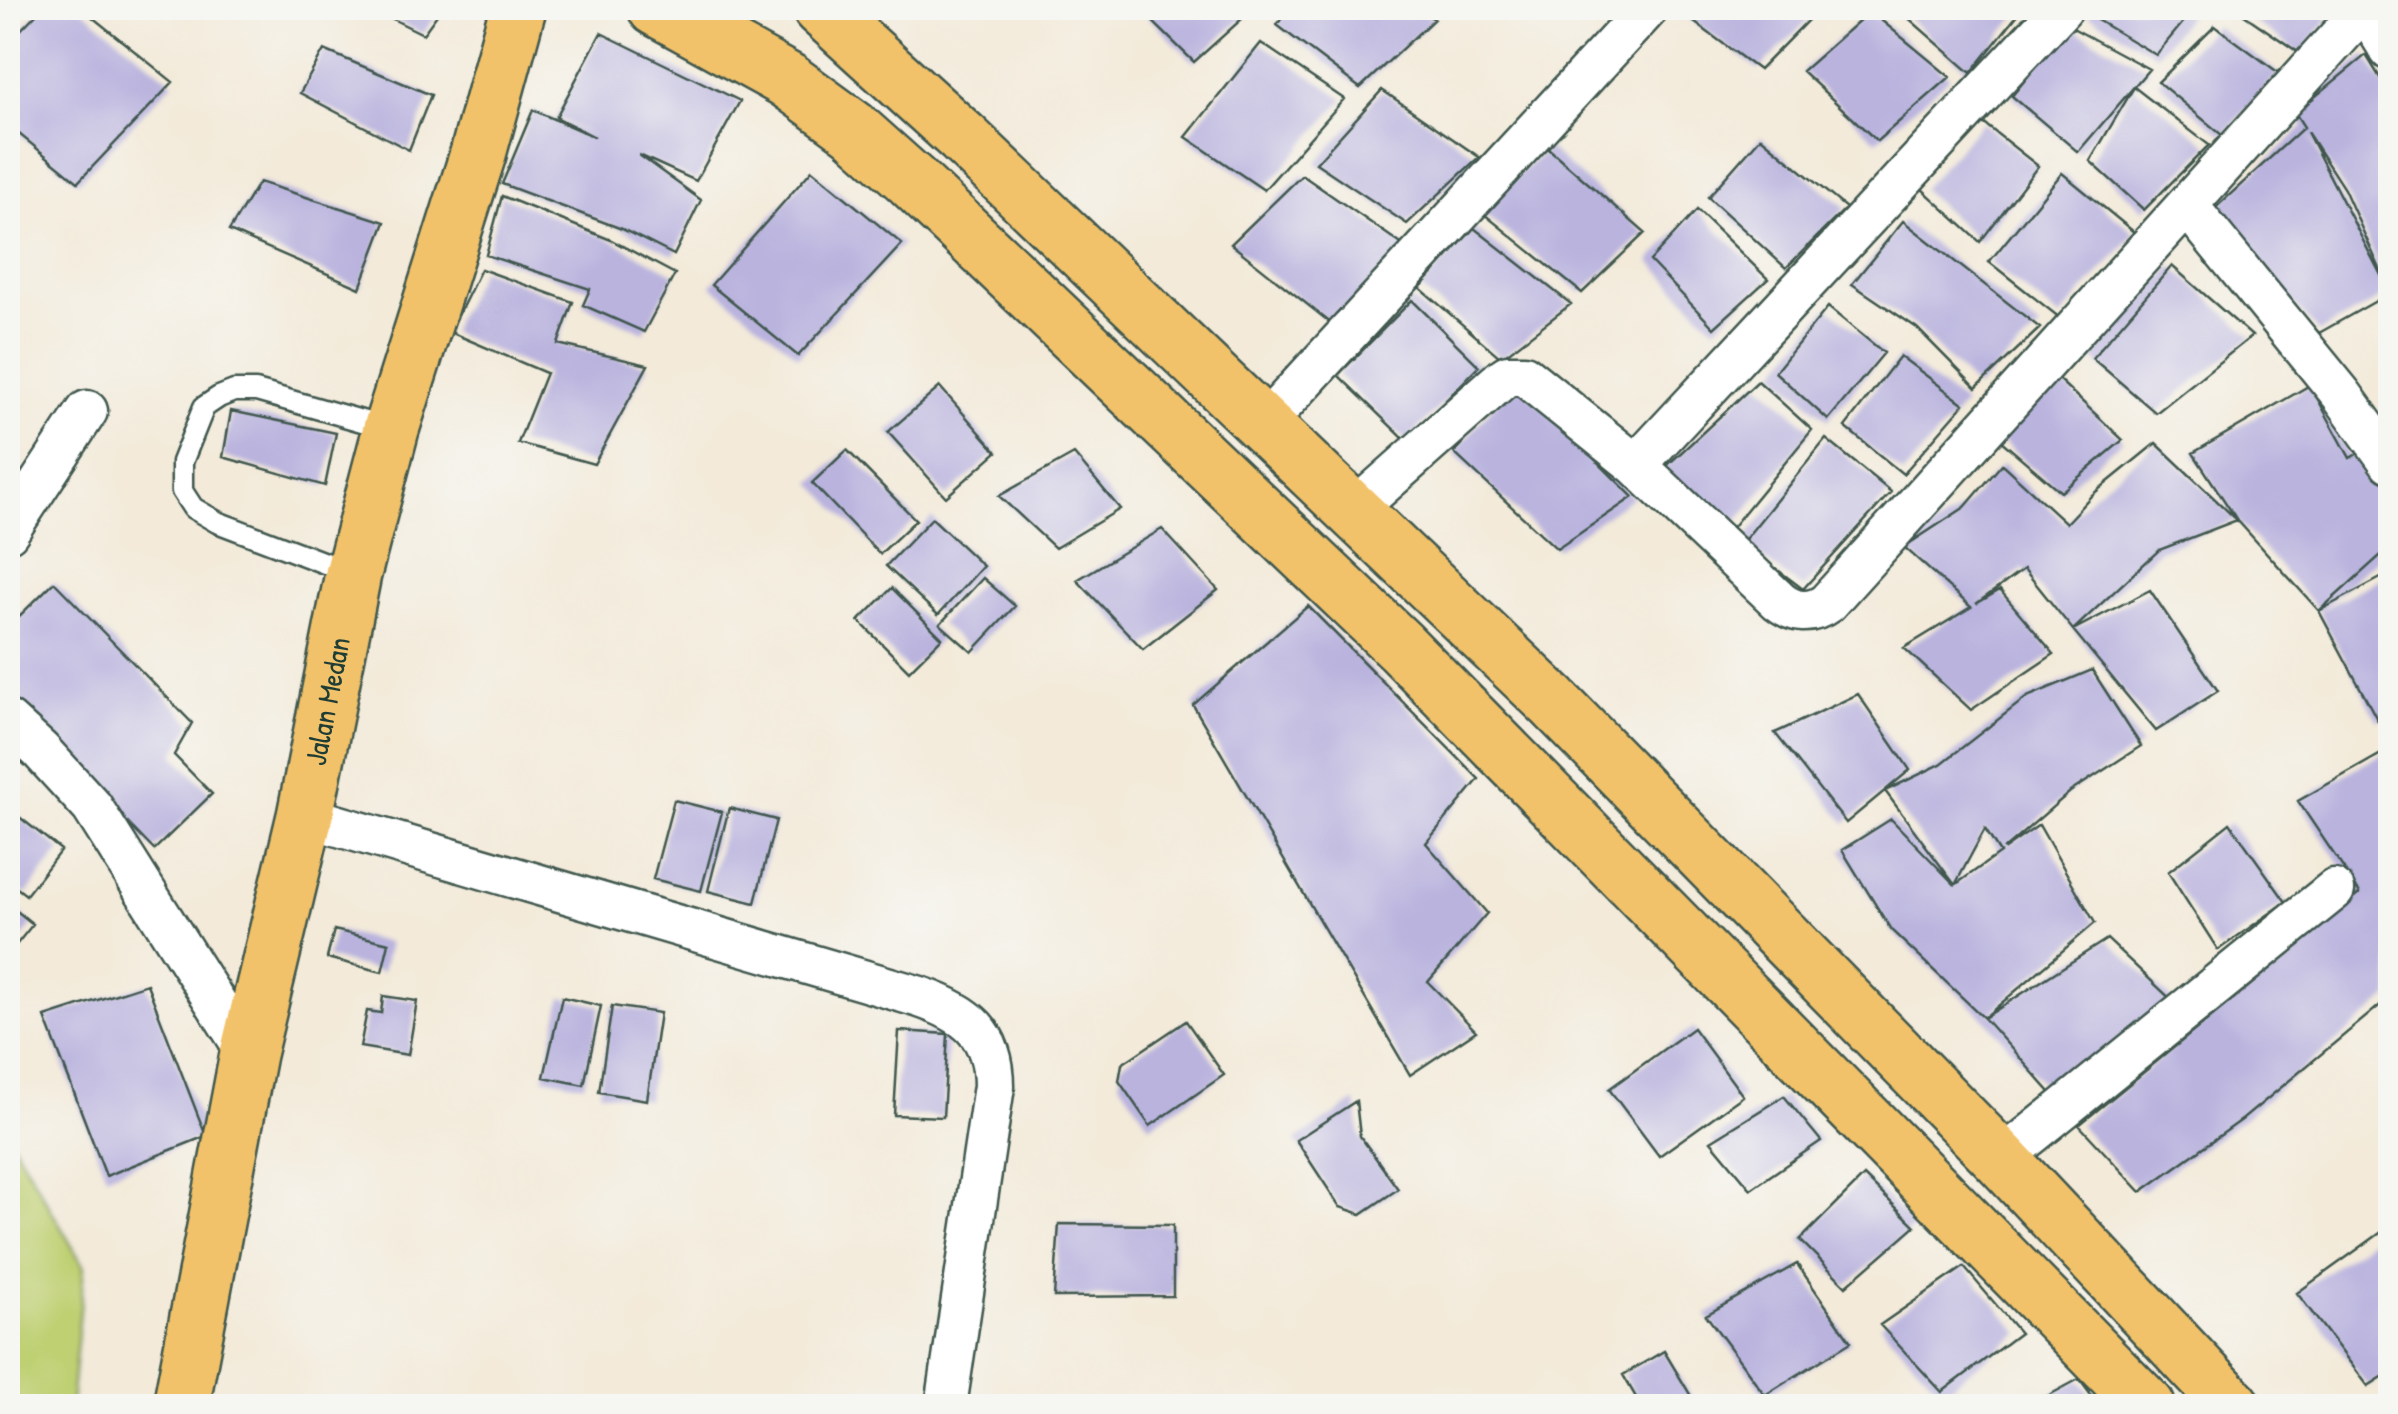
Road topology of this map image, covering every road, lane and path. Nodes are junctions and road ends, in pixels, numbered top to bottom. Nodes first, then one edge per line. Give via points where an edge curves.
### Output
1 (518, 8) edge
2 (656, 8) edge
3 (820, 8) edge
4 (1648, 8) edge
5 (2062, 8) edge
6 (2365, 8) edge
7 (2390, 50) edge
8 (2186, 205) junction
9 (88, 412) dead end
10 (1264, 424) junction
11 (391, 429) junction
12 (2390, 462) edge
13 (1636, 465) junction
14 (1354, 510) junction
15 (8, 532) edge
16 (353, 574) junction
17 (8, 722) edge
18 (305, 816) junction
19 (2334, 890) dead end
20 (248, 1054) junction
21 (2001, 1159) junction
22 (181, 1406) edge
23 (946, 1406) edge
24 (2147, 1406) edge
25 (2232, 1406) edge

1 - 11 main road, Jalan Medan
2 - 24 main road via 787,80 911,180 1400,646
3 - 10 main road
4 - 10 street
5 - 13 street
6 - 7 street
6 - 8 street
8 - 12 street
8 - 13 street via 1818,609 1790,609 1779,601
9 - 15 street
10 - 14 main road
11 - 16 main road, Jalan Medan
11 - 16 lane via 256,391 234,391 204,407 182,462 182,491 193,508
13 - 14 street via 1528,377 1508,375
14 - 21 main road via 1552,701
16 - 18 main road, Jalan Medan
17 - 20 street via 92,807
18 - 20 main road, Jalan Medan
18 - 23 street via 920,997 964,1016 988,1048 994,1086
19 - 21 street
20 - 22 main road, Jalan Medan
21 - 25 main road

